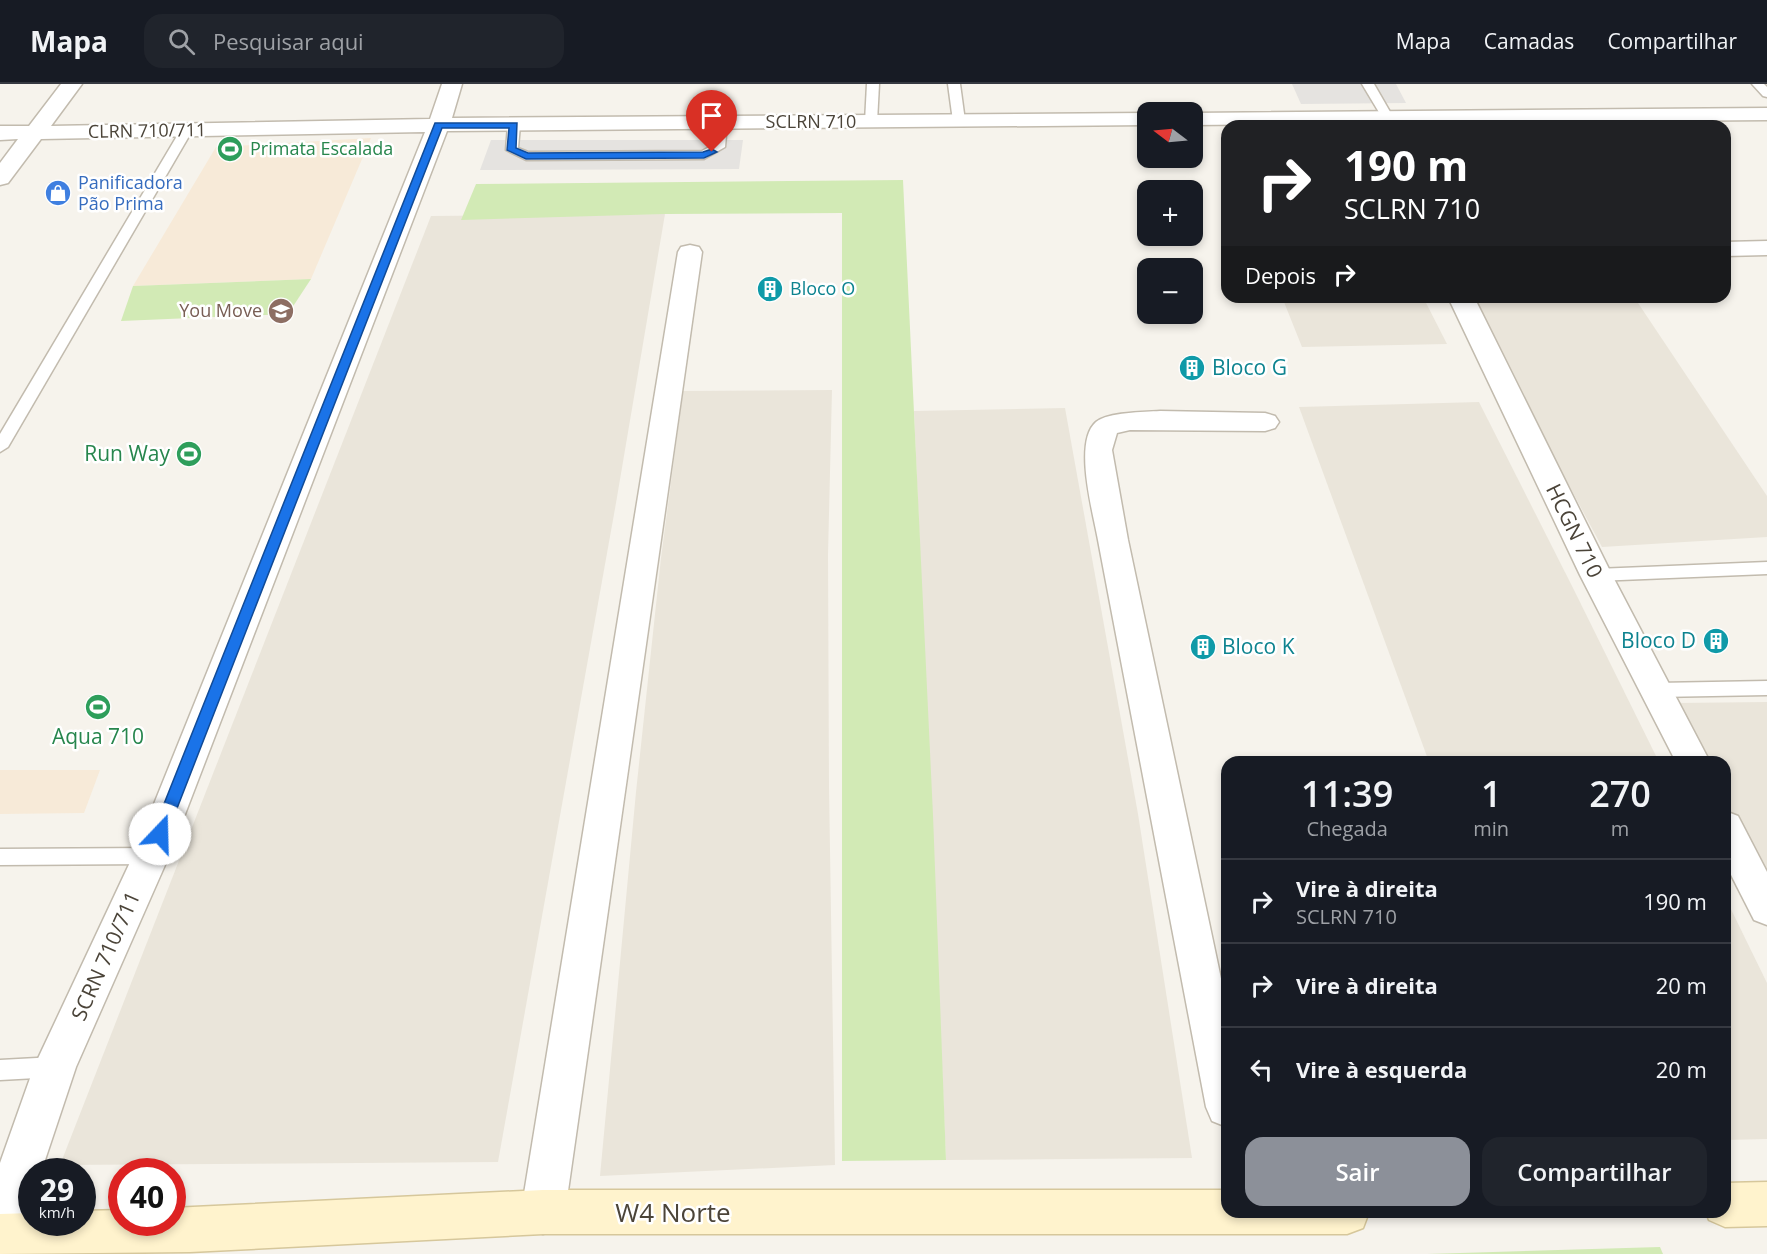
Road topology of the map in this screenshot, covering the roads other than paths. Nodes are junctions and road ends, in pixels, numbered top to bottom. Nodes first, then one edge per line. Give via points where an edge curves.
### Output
1 (72, 84) edge
2 (452, 84) edge
3 (873, 84) edge
4 (954, 84) edge
5 (1368, 84) edge
6 (1758, 84) edge
7 (1767, 94) edge
8 (1767, 114) edge
9 (1387, 117) junction
10 (1137, 119) edge
11 (1203, 119) edge
12 (959, 121) junction
13 (871, 122) junction
14 (722, 123) junction
15 (439, 125) junction
16 (514, 125) junction
17 (186, 131) junction
18 (34, 132) junction
19 (0, 133) edge
20 (0, 178) edge
21 (1767, 248) edge
22 (1731, 249) edge
23 (690, 252) dead end
24 (1464, 303) edge
25 (1265, 422) dead end
26 (0, 447) edge
27 (1767, 568) edge
28 (1596, 575) junction
29 (1767, 688) edge
30 (1657, 690) junction
31 (1690, 756) edge
32 (1731, 838) edge
33 (151, 856) junction
34 (0, 857) edge
35 (1767, 909) edge
36 (56, 1067) junction
37 (0, 1070) edge
38 (1221, 1077) edge
39 (1767, 1204) edge
40 (1731, 1205) edge
41 (543, 1212) junction
42 (1221, 1213) edge
43 (0, 1226) edge
44 (0, 1236) edge

1 - 18 street
2 - 15 street, SCRN 710/711
3 - 13 lane
4 - 12 lane
5 - 9 lane
6 - 7 lane
8 - 9 street
9 - 11 street
10 - 12 street, SCLRN 710
12 - 13 street, SCLRN 710
13 - 14 street, SCLRN 710
14 - 16 street, SCLRN 710
14 - 16 lane via 719,147 704,155 526,156 512,150
15 - 16 street, SCLRN 710
15 - 17 street, CLRN 710/711
15 - 33 street, SCRN 710/711
17 - 18 street, CLRN 710/711
17 - 26 lane
18 - 19 street, CLRN 710/711
18 - 20 street
21 - 22 street
23 - 41 street
24 - 28 street, HCGN 710
25 - 38 street via 1130,421 1107,427 1098,450
27 - 28 lane
28 - 30 street, HCGN 710
29 - 30 lane
30 - 31 street, HCGN 710
32 - 35 street
33 - 34 lane
33 - 36 street, SCRN 710/711
36 - 37 lane
36 - 43 street, SCRN 710/711
39 - 40 main road
41 - 42 main road, W4 Norte
41 - 44 main road, W4 Norte

